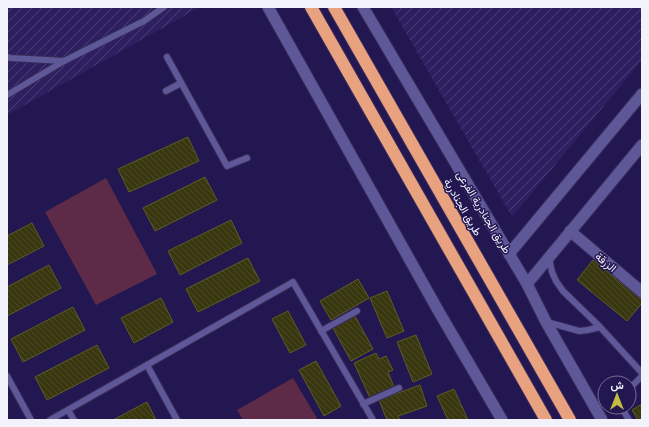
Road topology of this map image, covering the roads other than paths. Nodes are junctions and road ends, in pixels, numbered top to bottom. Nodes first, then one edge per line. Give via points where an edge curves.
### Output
1 (164, 7) edge
2 (268, 7) edge
3 (311, 7) edge
4 (334, 7) edge
5 (363, 7) edge
6 (167, 56) dead end
7 (7, 57) edge
8 (64, 61) junction
9 (181, 83) junction
10 (166, 91) dead end
11 (642, 94) edge
12 (7, 95) edge
13 (642, 145) edge
14 (247, 158) dead end
15 (570, 231) junction
16 (509, 254) junction
17 (549, 258) junction
18 (527, 284) junction
19 (642, 292) edge
20 (356, 311) dead end
21 (546, 322) junction
22 (600, 327) junction
23 (321, 331) junction
24 (147, 365) junction
25 (642, 373) edge
26 (7, 376) edge
27 (399, 388) dead end
28 (363, 404) junction
29 (68, 410) junction
30 (31, 420) edge
31 (50, 420) edge
32 (74, 420) edge
33 (177, 420) edge
34 (372, 420) edge
35 (502, 420) edge
36 (546, 420) edge
37 (570, 420) edge
38 (602, 420) edge

1 - 8 lane via 144,21
2 - 35 street
3 - 36 highway
4 - 37 highway, طريق الجنادرية
5 - 16 street, طريق الجنادرية الفرعى
6 - 9 lane
7 - 8 lane
8 - 12 lane
9 - 10 lane
9 - 14 lane via 227,166
11 - 16 street
13 - 15 street
15 - 17 street
15 - 19 street, الزرقة
16 - 18 street, طريق الجنادرية الفرعى
17 - 18 street
17 - 22 lane via 552,272 563,291
18 - 21 street, طريق الجنادرية الفرعى
20 - 23 lane
21 - 22 lane via 579,331
21 - 38 street, طريق الجنادرية الفرعى
22 - 25 lane
23 - 24 lane via 293,282
23 - 28 lane
24 - 29 lane
24 - 33 lane
26 - 30 lane
27 - 28 lane
28 - 34 lane
29 - 31 lane
29 - 32 lane

